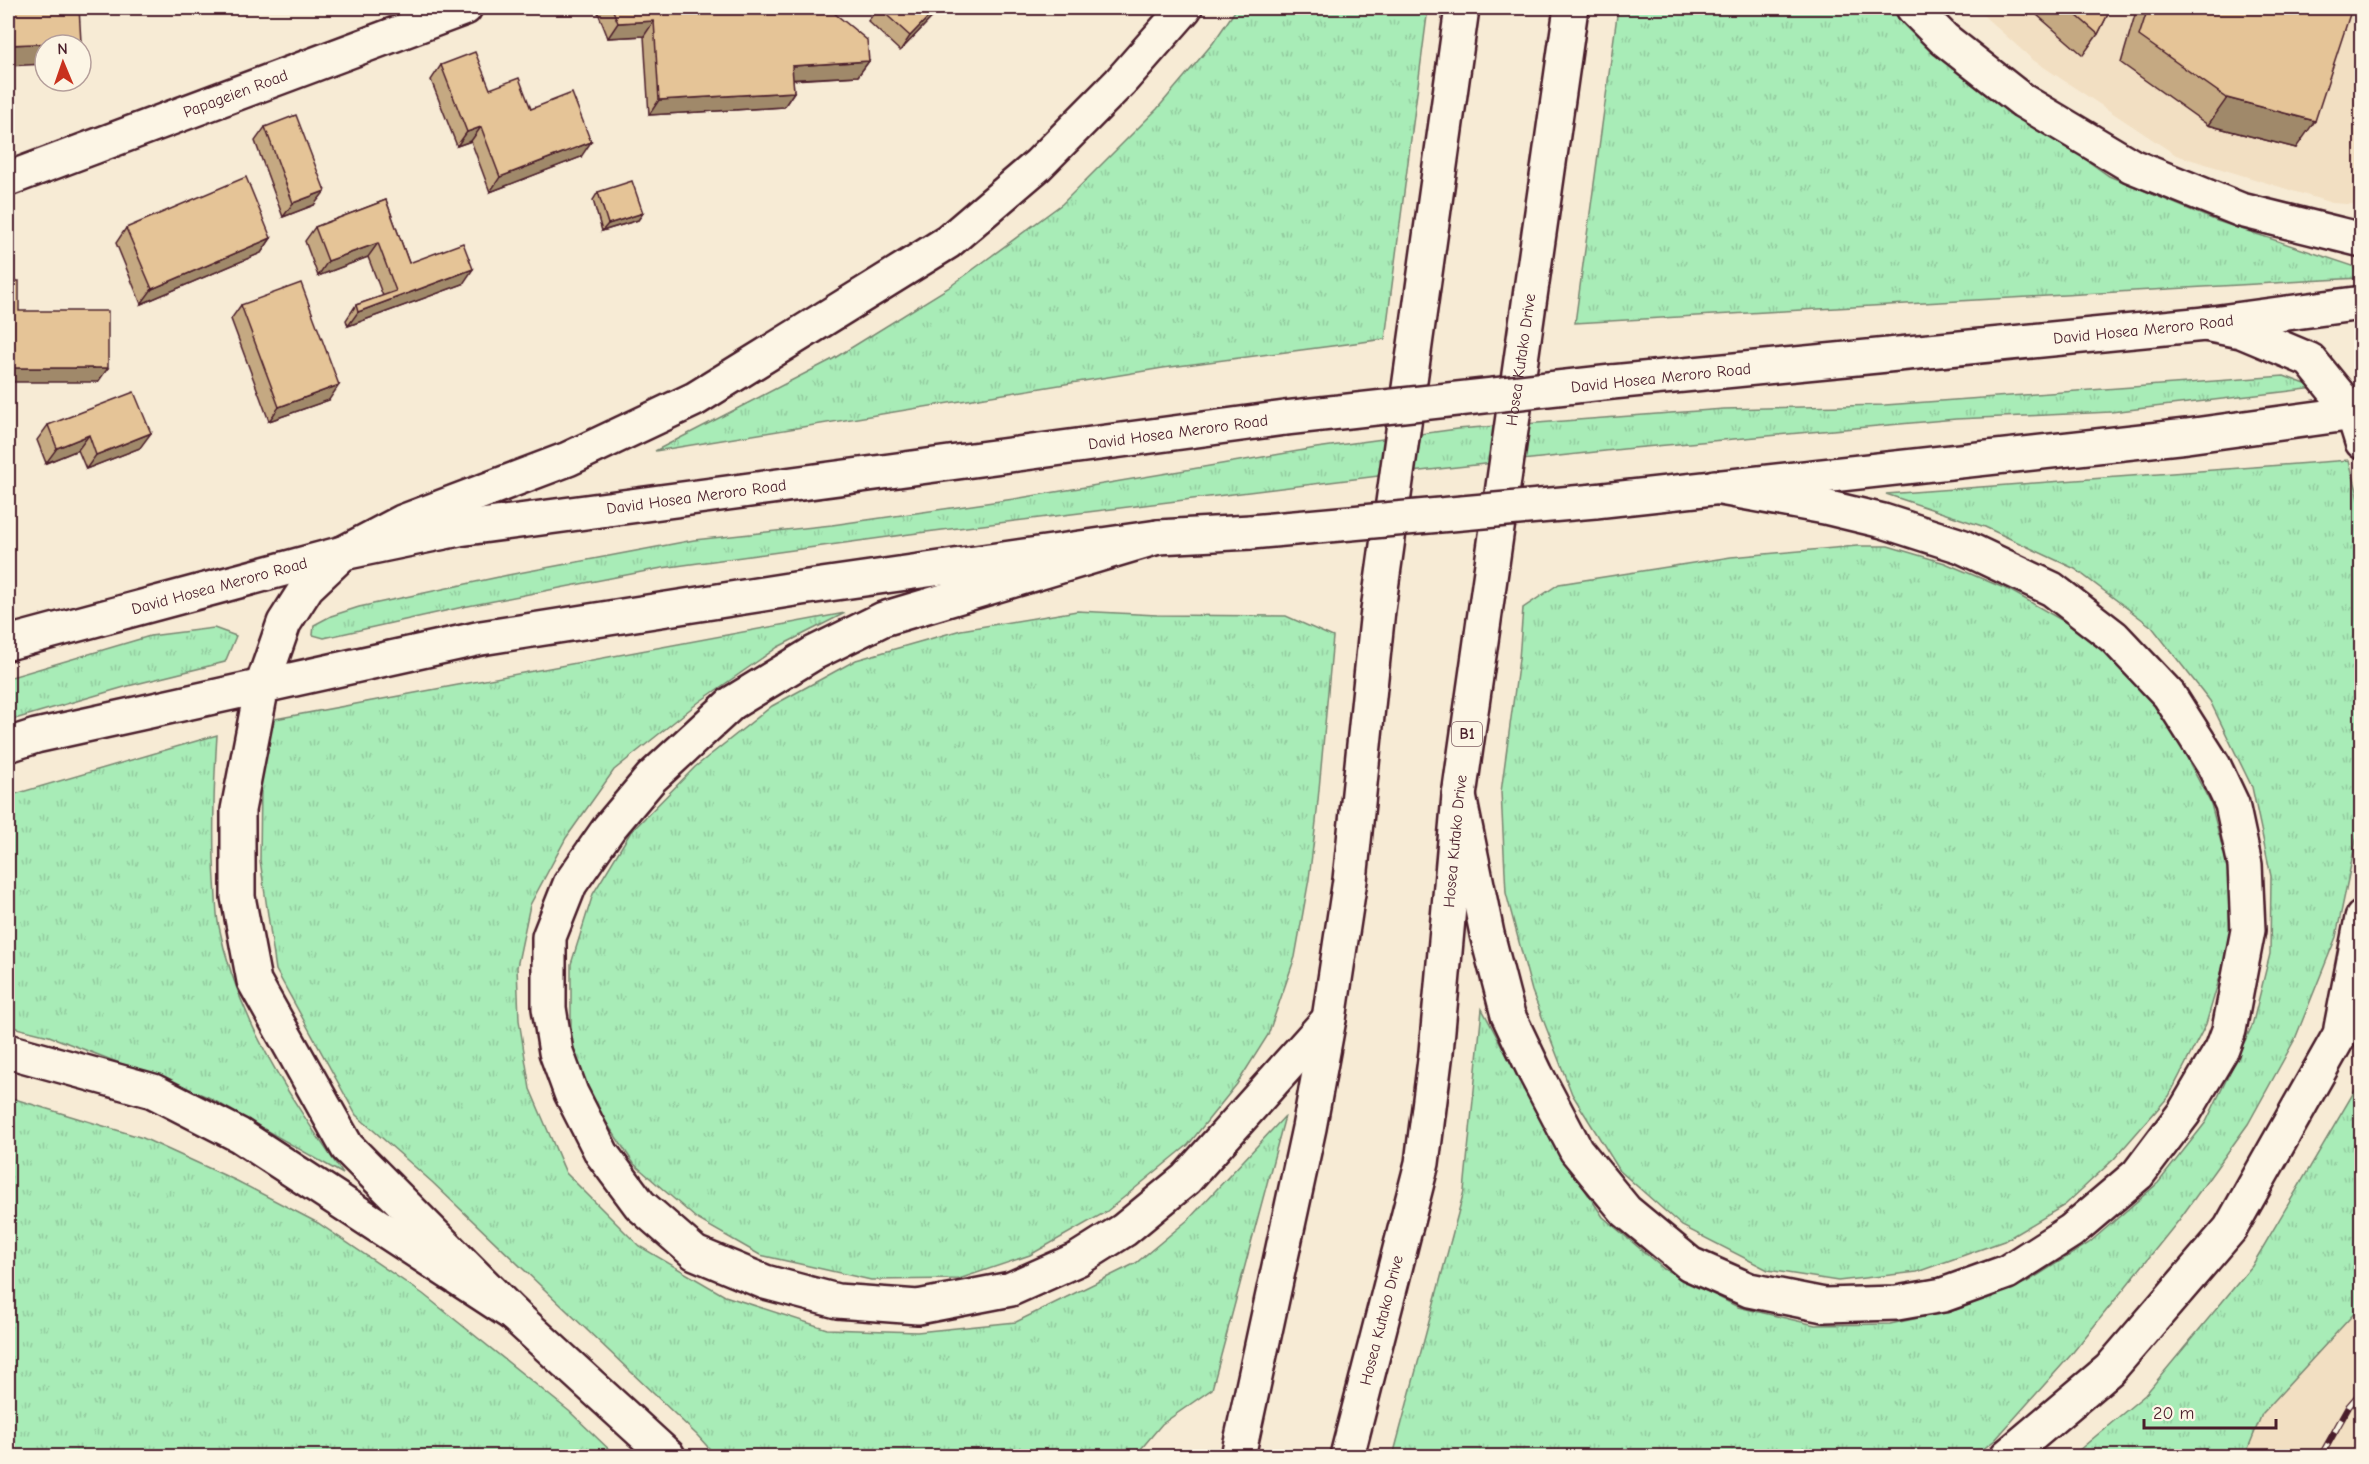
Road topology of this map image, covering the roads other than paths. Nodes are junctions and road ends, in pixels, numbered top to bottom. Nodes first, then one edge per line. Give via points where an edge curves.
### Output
1 (465, 8) edge
2 (1185, 8) edge
3 (1462, 8) edge
4 (1571, 8) edge
5 (1913, 8) edge
6 (8, 179) edge
7 (2361, 240) edge
8 (2361, 303) edge
9 (2205, 324) junction
10 (2359, 422) edge
11 (1715, 487) junction
12 (1158, 537) junction
13 (344, 553) junction
14 (8, 643) edge
15 (262, 686) junction
16 (8, 745) edge
17 (1458, 796) junction
18 (2361, 918) edge
19 (2361, 1003) edge
20 (1329, 1019) junction
21 (2339, 1036) junction
22 (8, 1051) edge
23 (513, 1314) junction
24 (668, 1456) edge
25 (1238, 1456) edge
26 (1347, 1456) edge
27 (2007, 1456) edge

1 - 6 main road, Papageien Road
2 - 13 main road via 1120,82 1038,165 948,242 695,399 568,459 402,522
3 - 20 main road via 1378,610 1350,880
4 - 17 main road, Hosea Kutako Drive / B1
5 - 7 main road via 1944,39 2023,101 2132,166 2241,210
8 - 9 main road, David Hosea Meroro Road
9 - 10 main road via 2241,331 2310,360
9 - 13 main road, David Hosea Meroro Road, bridge via 1284,418 459,529
10 - 11 main road via 2187,436
11 - 12 main road, bridge via 1251,532
11 - 17 main road via 1883,521 1961,546 2052,589 2114,637 2169,695 2214,766 2232,804 2245,865 2248,930 2222,1049 2184,1113 2138,1174 2071,1231 2007,1272 1943,1295 1897,1303 1824,1305 1749,1290 1690,1264 1626,1210 1576,1150 1536,1074 1508,1015
12 - 15 main road via 481,638
12 - 20 main road via 883,619 814,652 732,703 651,778 609,828 570,884 549,937 549,1008 556,1052 571,1093 602,1154 640,1205 695,1252 765,1282 837,1301 918,1306 1011,1290 1078,1259 1124,1230 1186,1179
13 - 14 main road, David Hosea Meroro Road
13 - 15 main road via 308,586 294,605
15 - 16 main road
15 - 23 main road via 238,810 238,897 254,981 347,1147
17 - 26 main road, Hosea Kutako Drive / B1 via 1436,1052 1422,1163
18 - 21 main road
19 - 21 main road
20 - 25 main road
21 - 27 main road via 2230,1229 2109,1369
22 - 23 main road via 153,1091 239,1135
23 - 24 main road

